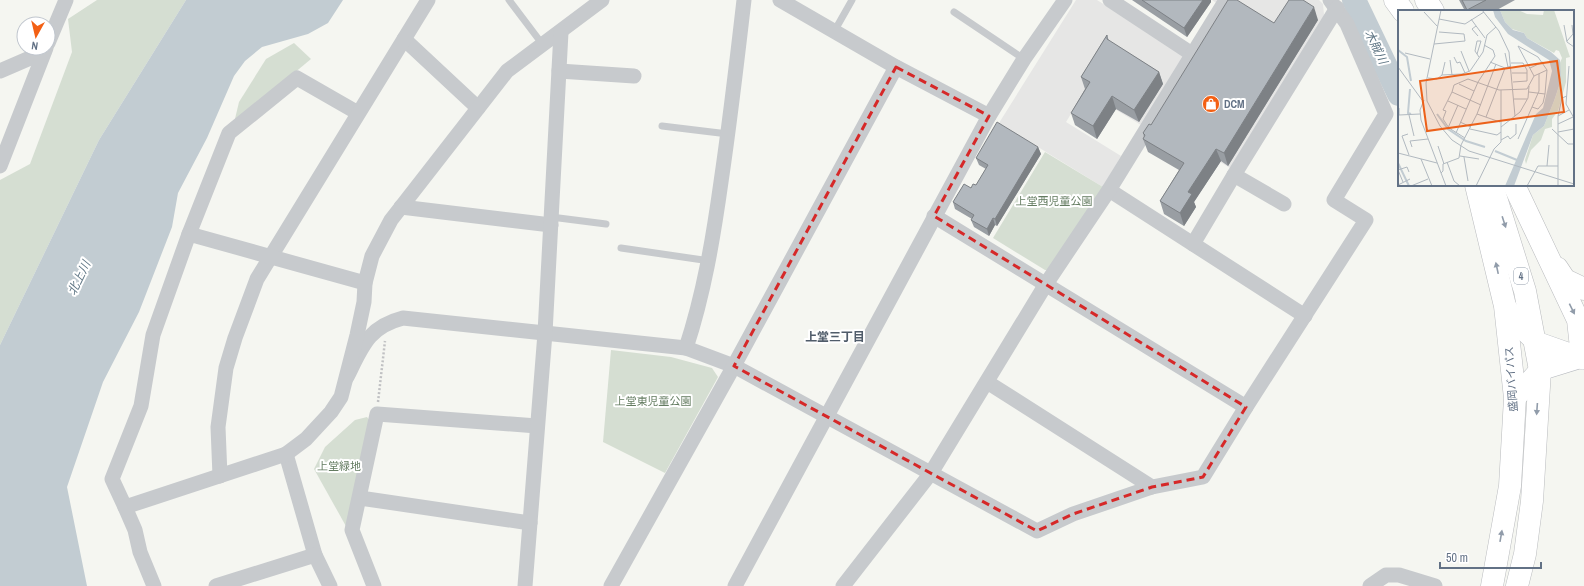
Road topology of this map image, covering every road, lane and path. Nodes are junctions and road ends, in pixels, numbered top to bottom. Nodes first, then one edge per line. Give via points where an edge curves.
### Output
1 (66, 0) edge
2 (428, 0) edge
3 (509, 0) edge
4 (602, 0) edge
5 (744, 0) edge
6 (780, 0) edge
7 (852, 0) edge
8 (1065, 0) edge
9 (1110, 0) edge
10 (1226, 0) edge
11 (1395, 0) edge
12 (1412, 0) edge
13 (1426, 0) edge
14 (1334, 4) edge
15 (1402, 10) edge
16 (1417, 10) edge
17 (1432, 10) edge
18 (954, 12) dead end
19 (56, 24) edge
20 (835, 30) junction
21 (561, 32) junction
22 (404, 38) junction
23 (542, 45) junction
24 (1192, 54) junction
25 (29, 56) edge
26 (43, 56) edge
27 (1024, 60) junction
28 (896, 67) junction
29 (0, 70) edge
30 (559, 71) junction
31 (634, 76) dead end
32 (478, 108) junction
33 (358, 113) junction
34 (989, 116) junction
35 (662, 126) dead end
36 (728, 134) junction
37 (0, 166) edge
38 (1234, 174) junction
39 (1476, 186) edge
40 (1492, 186) edge
41 (1514, 186) edge
42 (1109, 190) junction
43 (1284, 204) dead end
44 (401, 208) junction
45 (934, 216) junction
46 (551, 221) junction
47 (606, 224) dead end
48 (189, 234) junction
49 (1193, 244) junction
50 (1542, 245) junction
51 (621, 248) dead end
52 (272, 256) junction
53 (710, 261) junction
54 (365, 283) junction
55 (1046, 284) junction
56 (1584, 289) edge
57 (1505, 306) junction
58 (1305, 316) junction
59 (545, 333) junction
60 (386, 335) dead end
61 (1536, 342) junction
62 (686, 348) junction
63 (1583, 354) edge
64 (734, 366) junction
65 (1540, 370) junction
66 (347, 376) junction
67 (987, 382) junction
68 (1515, 398) junction
69 (1246, 407) junction
70 (377, 414) junction
71 (827, 416) junction
72 (537, 426) junction
73 (286, 454) junction
74 (931, 473) junction
75 (220, 476) junction
76 (1152, 487) junction
77 (360, 498) junction
78 (125, 507) junction
79 (530, 523) junction
80 (315, 555) junction
81 (1493, 580) edge
82 (154, 586) edge
83 (216, 586) edge
84 (330, 586) edge
85 (374, 586) edge
86 (525, 586) edge
87 (612, 586) edge
88 (735, 586) edge
89 (843, 586) edge
90 (1370, 586) edge
91 (1435, 586) edge
92 (1517, 586) edge

1 - 19 street
2 - 22 street
3 - 23 lane
4 - 21 street
5 - 36 street
6 - 20 street
7 - 20 lane
8 - 27 street
9 - 24 street
10 - 24 street
11 - 15 highway
12 - 16 highway
13 - 17 highway
14 - 38 street
14 - 58 street via 1347,24 1386,114 1334,200 1366,220
18 - 27 lane
20 - 28 street
21 - 23 street
21 - 30 street
22 - 32 street
22 - 33 street
23 - 32 street via 507,71
24 - 42 street
25 - 29 street
26 - 37 street
27 - 34 street
28 - 34 street
28 - 64 street
30 - 31 street
30 - 46 street
32 - 44 street
33 - 48 street via 297,78 229,133
33 - 52 street
34 - 45 street
35 - 36 lane
36 - 53 street
38 - 43 street
38 - 49 street
57 -> 39 highway, 盛岡バイパス / 4
40 -> 61 highway, 4 via 1525,291
41 - 50 highway
42 - 49 street
42 - 55 street
44 - 46 street
44 - 54 street via 391,220 372,256
45 - 55 street
45 - 71 street
46 - 47 lane
46 - 59 street
48 - 52 street
48 - 78 street via 154,335 142,406 112,479
49 - 58 street
50 - 56 highway via 1565,280
50 -> 63 highway via 1578,320
51 - 53 lane
52 - 54 street
52 - 75 street via 257,279 226,368 218,427
53 - 62 street via 699,310
54 - 66 street via 364,302
55 - 67 street
55 - 69 street
57 - 61 street
57 - 68 highway, 盛岡バイパス / 4
58 - 69 street
59 - 62 street
59 - 66 street via 403,318 389,322 365,340
59 - 72 street
60 - 70 path
61 - 63 street
61 - 65 highway, 4
62 - 64 street
63 - 65 street
64 - 71 street
64 - 87 street
65 - 68 street
65 -> 92 highway, 4 via 1532,501 1525,554
66 - 73 street via 341,397 331,412 306,439
67 - 74 street
67 - 76 street
81 -> 68 highway, 盛岡バイパス / 4 via 1510,486
69 - 76 street via 1203,477
70 - 72 street
70 - 77 street
71 - 74 street
71 - 88 street
72 - 79 street
73 - 75 street
73 - 80 street
74 - 76 street via 1037,531 1073,514
74 - 89 street
75 - 78 street
77 - 79 street
77 - 85 street via 352,530
78 - 82 street
79 - 86 street
80 - 83 street
80 - 84 street
90 - 91 street via 1386,575 1398,575

